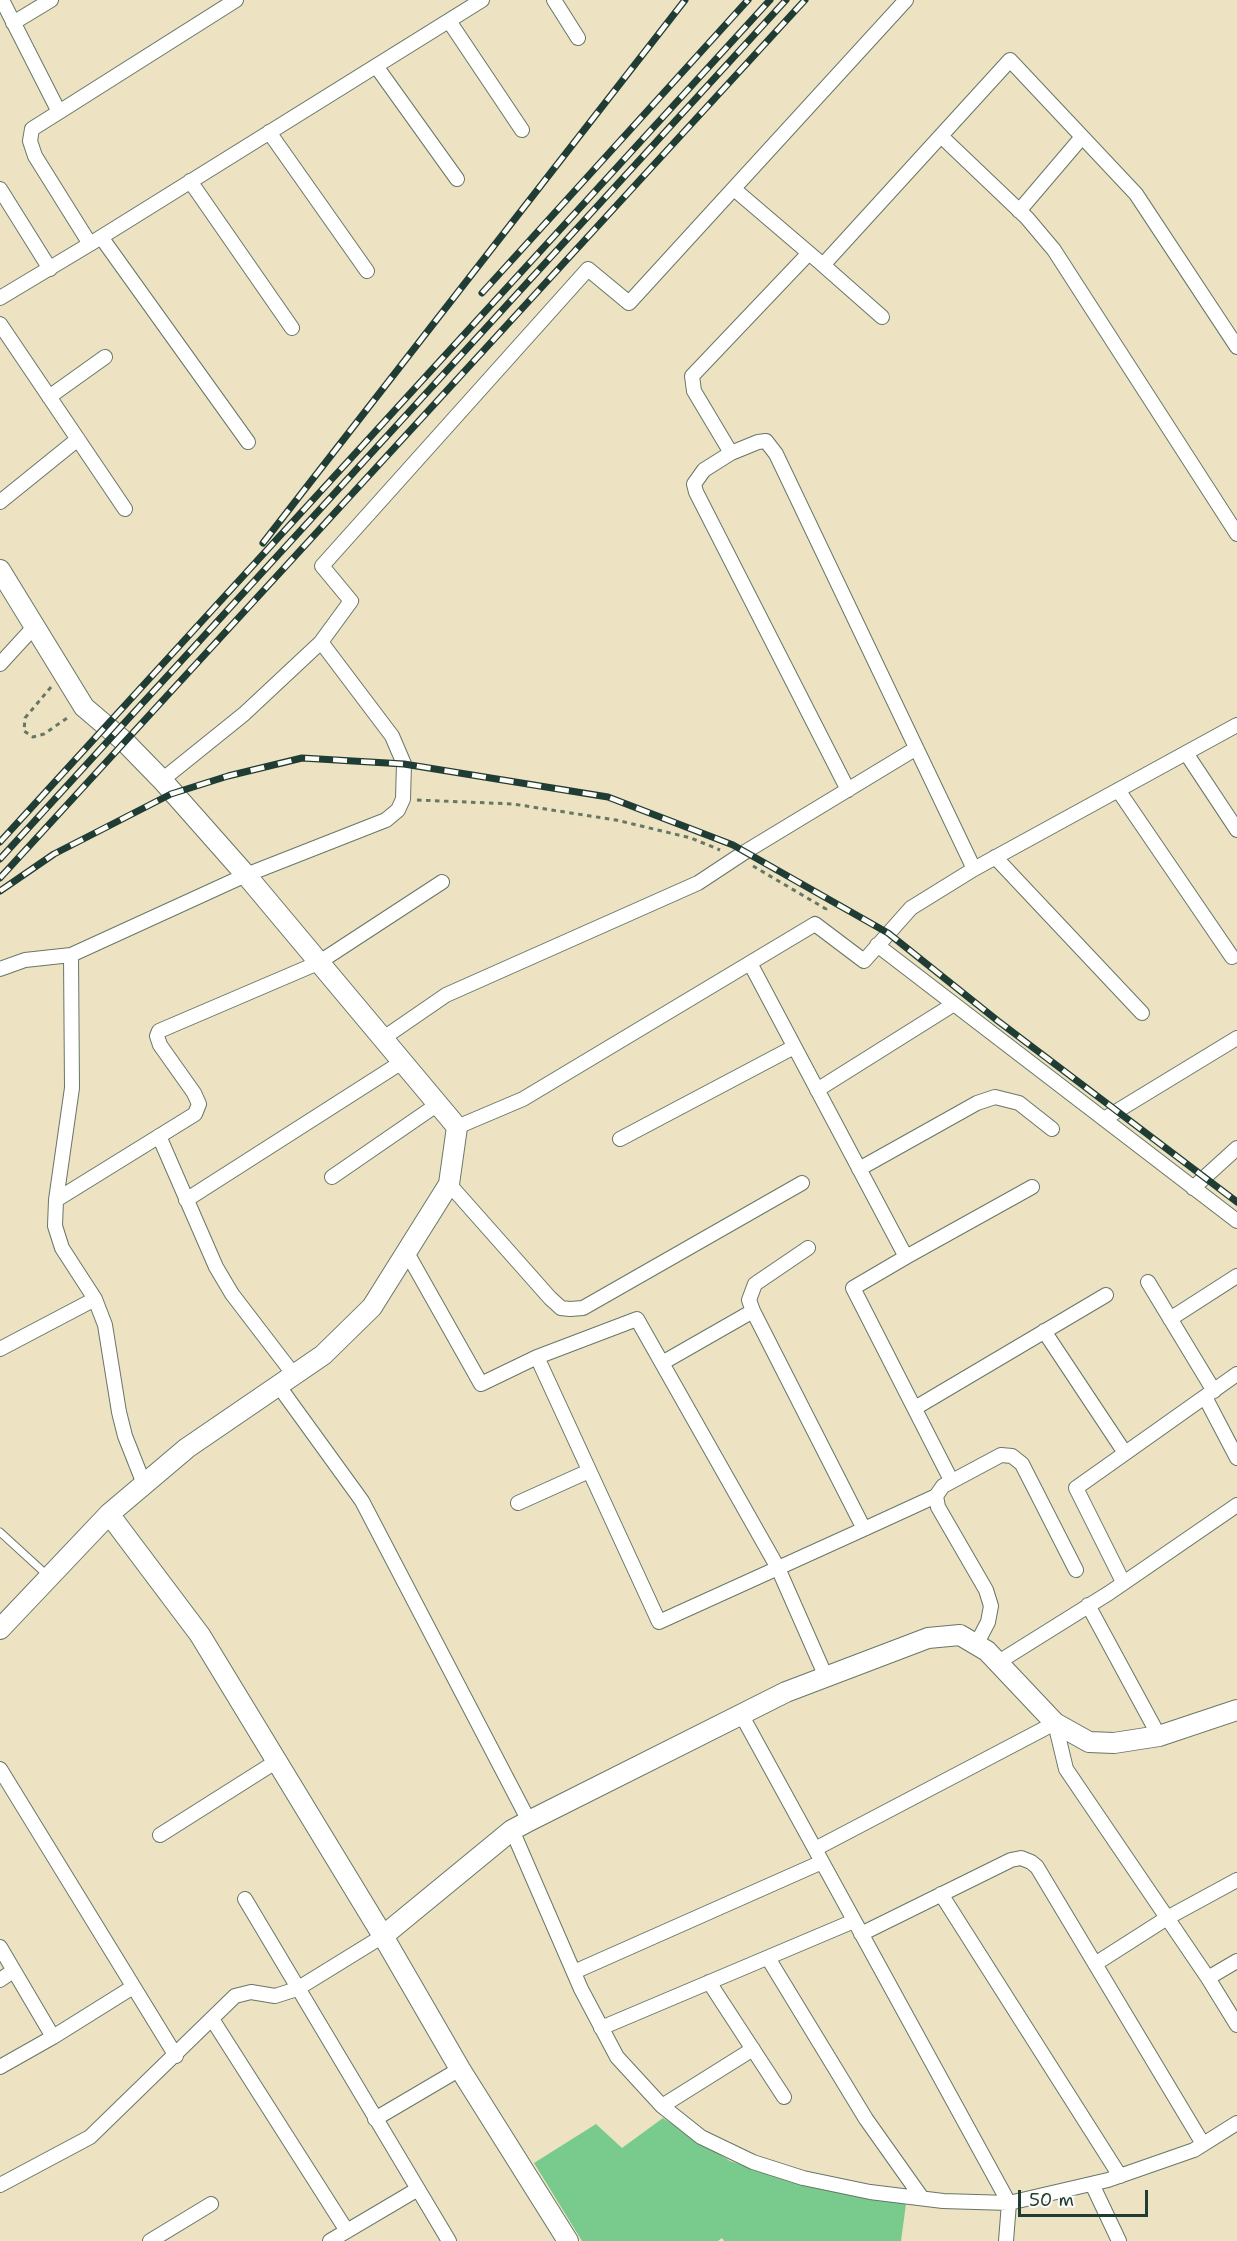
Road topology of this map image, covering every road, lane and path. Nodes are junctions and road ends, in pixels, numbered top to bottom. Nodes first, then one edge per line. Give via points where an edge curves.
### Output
1 (2, 0) edge
2 (51, 0) edge
3 (236, 0) edge
4 (482, 0) edge
5 (554, 0) edge
6 (906, 0) edge
7 (449, 21) junction
8 (13, 23) junction
9 (578, 38) dead end
10 (376, 66) junction
11 (59, 112) junction
12 (522, 130) dead end
13 (269, 132) junction
14 (941, 136) junction
15 (1082, 137) junction
16 (457, 179) dead end
17 (190, 181) junction
18 (0, 189) edge
19 (734, 189) junction
20 (1019, 211) junction
21 (96, 241) junction
22 (809, 253) junction
23 (823, 265) junction
24 (50, 268) junction
25 (367, 271) dead end
26 (0, 298) edge
27 (882, 317) dead end
28 (0, 324) edge
29 (292, 328) dead end
30 (1237, 347) edge
31 (105, 357) dead end
32 (49, 397) junction
33 (78, 439) junction
34 (248, 442) dead end
35 (731, 453) junction
36 (0, 502) edge
37 (125, 509) dead end
38 (1237, 534) edge
39 (0, 570) edge
40 (34, 627) junction
41 (321, 642) junction
42 (0, 664) edge
43 (63, 673) junction
44 (84, 706) junction
45 (1237, 725) edge
46 (915, 749) junction
47 (1186, 753) junction
48 (162, 780) junction
49 (848, 790) junction
50 (1118, 790) junction
51 (404, 799) junction
52 (1237, 830) edge
53 (737, 857) junction
54 (995, 857) junction
55 (974, 869) junction
56 (246, 874) junction
57 (442, 882) dead end
58 (815, 924) junction
59 (878, 945) junction
60 (71, 955) junction
61 (1232, 957) dead end
62 (318, 963) junction
63 (750, 963) junction
64 (0, 969) edge
65 (954, 1004) junction
66 (1142, 1013) dead end
67 (1237, 1038) edge
68 (382, 1039) junction
69 (794, 1047) junction
70 (402, 1062) junction
71 (817, 1090) junction
72 (438, 1104) junction
73 (1104, 1119) junction
74 (457, 1127) junction
75 (1052, 1129) dead end
76 (159, 1136) junction
77 (620, 1139) dead end
78 (1237, 1148) edge
79 (859, 1169) junction
80 (332, 1177) dead end
81 (802, 1183) dead end
82 (449, 1184) junction
83 (1032, 1187) dead end
84 (1193, 1188) junction
85 (56, 1200) junction
86 (186, 1200) junction
87 (1237, 1221) edge
88 (808, 1248) dead end
89 (406, 1251) junction
90 (906, 1257) junction
91 (1237, 1276) edge
92 (1148, 1282) dead end
93 (1106, 1295) dead end
94 (95, 1299) junction
95 (753, 1311) junction
96 (1170, 1318) junction
97 (1044, 1331) junction
98 (0, 1349) edge
99 (537, 1357) junction
100 (662, 1363) junction
101 (1237, 1374) edge
102 (286, 1380) junction
103 (1210, 1394) junction
104 (915, 1408) junction
105 (1125, 1453) junction
106 (1237, 1458) edge
107 (589, 1471) junction
108 (951, 1480) junction
109 (144, 1484) junction
110 (936, 1496) junction
111 (518, 1503) dead end
112 (1237, 1504) edge
113 (109, 1514) junction
114 (864, 1529) junction
115 (0, 1532) edge
116 (778, 1568) junction
117 (1076, 1570) dead end
118 (49, 1577) junction
119 (1123, 1582) junction
120 (1088, 1605) junction
121 (0, 1629) edge
122 (976, 1645) junction
123 (997, 1662) junction
124 (826, 1677) junction
125 (1237, 1710) edge
126 (741, 1714) junction
127 (1055, 1723) junction
128 (1159, 1736) junction
129 (277, 1761) junction
130 (0, 1769) edge
131 (520, 1826) junction
132 (160, 1835) dead end
133 (815, 1849) junction
134 (822, 1862) junction
135 (1237, 1880) edge
136 (941, 1894) junction
137 (244, 1899) dead end
138 (1167, 1918) junction
139 (854, 1921) junction
140 (861, 1934) junction
141 (383, 1936) junction
142 (0, 1947) edge
143 (768, 1958) junction
144 (1237, 1961) edge
145 (1095, 1964) junction
146 (14, 1971) junction
147 (574, 1972) junction
148 (1208, 1978) junction
149 (0, 1980) edge
150 (709, 1983) junction
151 (133, 1987) junction
152 (297, 1989) junction
153 (212, 2019) junction
154 (1237, 2025) edge
155 (602, 2028) junction
156 (53, 2037) junction
157 (753, 2049) junction
158 (176, 2056) junction
159 (0, 2067) edge
160 (460, 2068) junction
161 (784, 2097) dead end
162 (662, 2106) junction
163 (375, 2119) junction
164 (1237, 2123) edge
165 (1203, 2144) junction
166 (1120, 2176) junction
167 (1092, 2184) junction
168 (0, 2185) edge
169 (418, 2189) junction
170 (922, 2198) junction
171 (1009, 2203) junction
172 (211, 2204) dead end
173 (347, 2231) junction
174 (150, 2241) edge
175 (330, 2241) edge
176 (449, 2241) edge
177 (568, 2241) edge
178 (1006, 2241) edge
179 (1119, 2241) edge

1 - 8 street
2 - 8 street
3 - 11 street
4 - 7 street
5 - 9 street
6 - 19 street
7 - 10 street
7 - 12 street
8 - 11 street
10 - 13 street
10 - 16 street
11 - 21 street via 32,129 30,141 35,156
13 - 17 street
13 - 25 street
14 - 15 street via 1010,60
14 - 20 street
14 - 23 street
15 - 20 street
15 - 30 street via 1136,194
17 - 21 street
17 - 29 street
18 - 24 street
19 - 22 street
19 - 41 street via 629,303 588,269 322,566 351,601
20 - 38 street via 1054,250
21 - 24 street
21 - 34 street
22 - 23 street
22 - 35 street via 692,376 693,391
23 - 27 street
24 - 26 street
28 - 32 street
31 - 32 street
32 - 33 street
33 - 36 street
33 - 37 street
35 - 46 street via 766,441 777,454
35 - 49 street via 698,475 696,492
39 - 40 street
40 - 42 street
40 - 43 street
41 - 48 street via 244,714
41 - 51 street via 392,736 404,764
43 - 44 street
43 - 44 path via 25,718 24,731 33,737 44,734
44 - 48 street
45 - 47 street
46 - 49 street
46 - 55 street
47 - 50 street
47 - 52 street
48 - 56 street
49 - 53 street
50 - 54 street
50 - 61 street
51 - 53 path via 513,804 616,820 691,838
51 - 56 street via 386,820
53 - 58 path via 826,909
53 - 68 street via 698,884 446,994
54 - 55 street
54 - 66 street
55 - 59 street via 911,908
56 - 60 street
56 - 62 street
57 - 62 street
58 - 59 street via 864,961
58 - 63 street
59 - 65 street
60 - 64 street via 25,960
60 - 85 street via 72,1088
62 - 68 street
62 - 76 street via 159,1031 160,1045 199,1104 195,1114
63 - 69 street
63 - 74 street via 523,1099
65 - 71 street
65 - 73 street
67 - 73 street
68 - 70 street
69 - 71 street
69 - 77 street
70 - 72 street
70 - 86 street
71 - 79 street
72 - 74 street
72 - 80 street
73 - 84 street
74 - 82 street
75 - 79 street via 1019,1103 995,1097 977,1103
76 - 85 street
76 - 86 street
78 - 84 street
79 - 90 street
81 - 82 street via 583,1308 570,1309 561,1308 550,1298
82 - 89 street
83 - 90 street
84 - 87 street
85 - 94 street via 55,1226 62,1248
86 - 102 street via 232,1294
88 - 95 street via 755,1284 750,1300
89 - 99 street via 482,1384
89 - 102 street via 372,1307 323,1354
90 - 104 street via 853,1288
91 - 96 street
92 - 96 street
93 - 97 street
94 - 98 street
94 - 109 street via 105,1324 125,1436
95 - 100 street
95 - 114 street
96 - 103 street
97 - 104 street
97 - 105 street
99 - 100 street via 637,1318
99 - 107 street
100 - 116 street
101 - 103 street
102 - 109 street via 187,1448
102 - 131 street via 362,1501
103 - 105 street
103 - 106 street
104 - 108 street
105 - 119 street via 1076,1488
107 - 111 street
107 - 116 street via 659,1622
108 - 110 street
108 - 117 street via 1000,1455 1012,1456 1022,1464
109 - 113 street
110 - 114 street
110 - 122 street via 938,1507 986,1590 991,1606
112 - 119 street
113 - 118 street
113 - 129 street via 200,1635
114 - 116 street
115 - 118 lane
116 - 124 street
118 - 121 street
119 - 120 street
120 - 123 street
120 - 128 street
122 - 123 street
122 - 124 street via 960,1635 928,1638
123 - 127 street
124 - 126 street
125 - 128 street
126 - 131 street
126 - 133 street
127 - 128 street via 1089,1742 1114,1743
127 - 133 street
127 - 138 street via 1066,1769
129 - 132 street
129 - 141 street
130 - 151 street
131 - 141 street
131 - 147 street
133 - 134 street
134 - 139 street
134 - 147 street
135 - 138 street
136 - 140 street
136 - 145 street via 1011,1860 1031,1862
136 - 166 street
137 - 152 street
138 - 145 street
138 - 148 street
139 - 140 street
139 - 143 street
140 - 171 street
141 - 152 street
141 - 160 street
142 - 146 street
143 - 150 street
143 - 170 street via 866,2120
144 - 148 street
145 - 165 street
146 - 149 street
146 - 156 street
147 - 155 street
148 - 154 street
150 - 155 street
150 - 157 street
151 - 156 street
151 - 158 street
152 - 153 street via 274,1996 250,1992 235,1996
152 - 163 street
153 - 158 street
153 - 173 street
155 - 162 street via 617,2057
156 - 159 street
157 - 161 street
157 - 162 street
158 - 168 street via 90,2137
160 - 163 street
160 - 177 street
162 - 170 street via 701,2137 753,2162 870,2192
163 - 169 street
164 - 165 street
165 - 166 street
166 - 167 street
167 - 171 street
167 - 179 street
169 - 173 street
169 - 176 street
170 - 171 street
171 - 178 street
172 - 174 street
173 - 175 street

